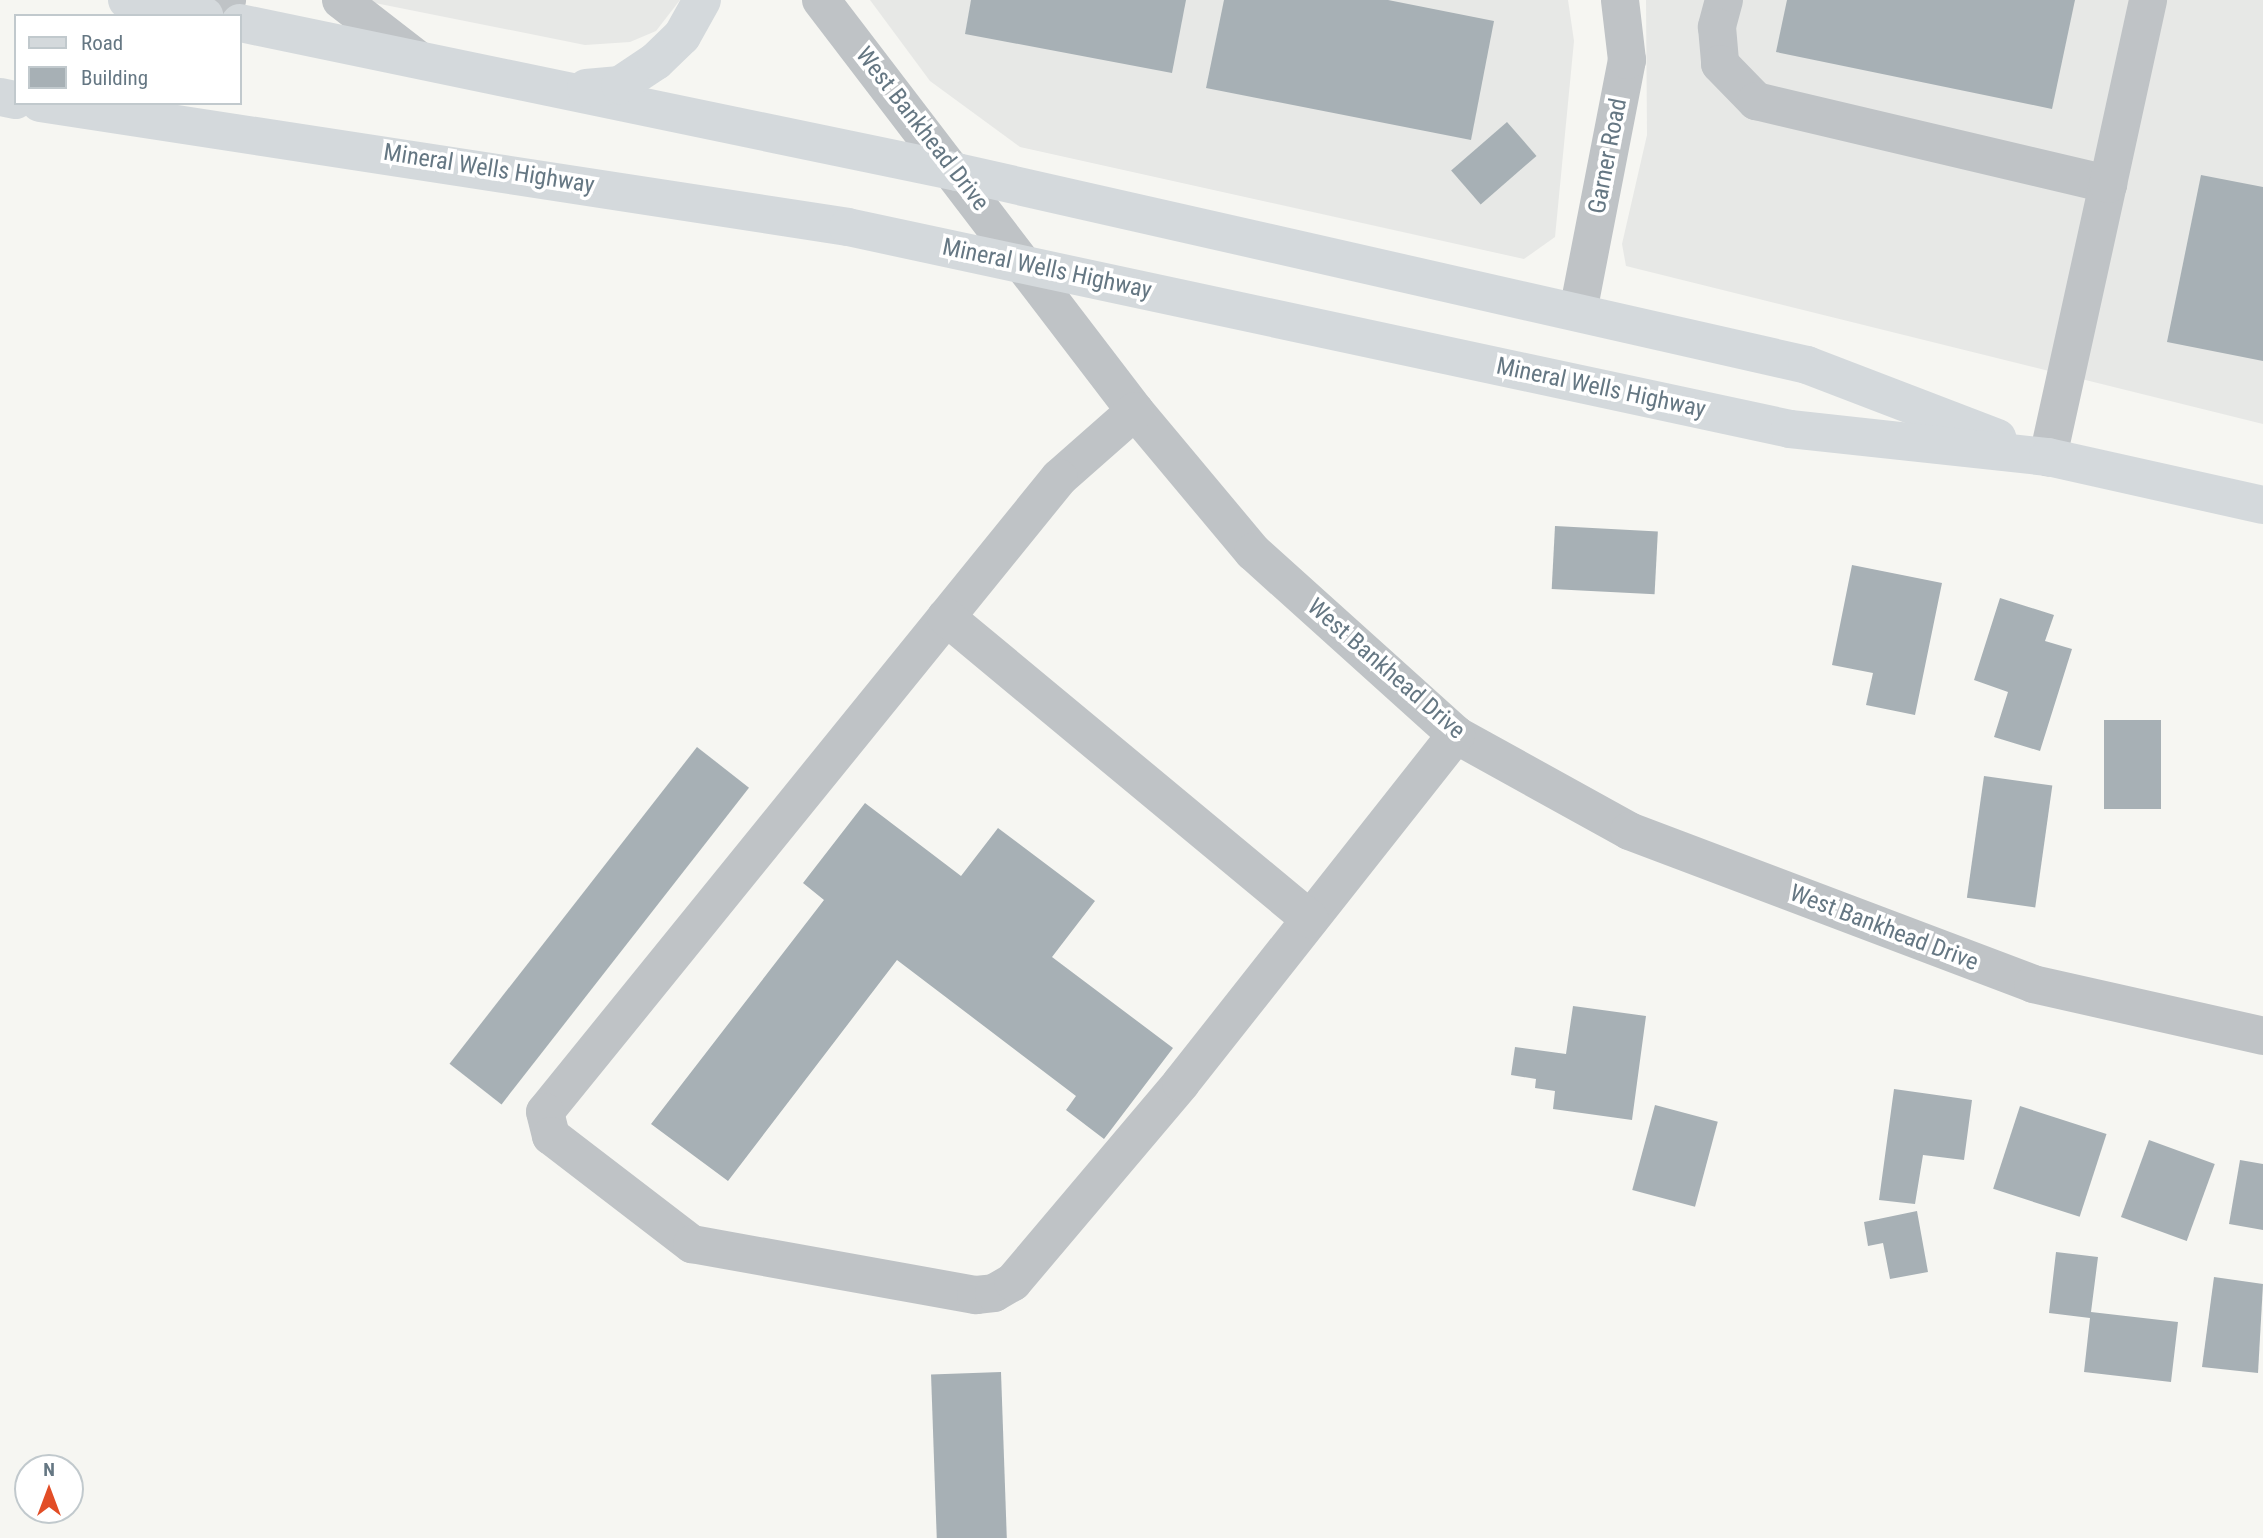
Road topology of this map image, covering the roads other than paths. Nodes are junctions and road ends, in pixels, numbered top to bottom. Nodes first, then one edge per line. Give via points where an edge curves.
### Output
1 (127, 0) edge
2 (227, 0) edge
3 (341, 0) edge
4 (702, 0) edge
5 (821, 0) edge
6 (1620, 0) edge
7 (1724, 0) edge
8 (2148, 0) edge
9 (189, 13) edge
10 (242, 23) edge
11 (417, 59) junction
12 (570, 90) junction
13 (54, 105) edge
14 (957, 172) junction
15 (2108, 184) junction
16 (1026, 265) junction
17 (1578, 312) junction
18 (1135, 411) junction
19 (2048, 457) junction
20 (2263, 505) edge
21 (946, 617) junction
22 (1456, 735) junction
23 (1310, 919) junction
24 (2263, 1037) edge

1 - 9 main road
2 - 9 street
3 - 11 street
4 - 12 main road via 682,36 656,61 620,85
5 - 14 street, West Bankhead Drive
6 - 17 street, Garner Road via 1627,60
7 - 15 street via 1717,27 1720,64 1756,100
8 - 15 street
10 - 11 main road, Mineral Wells Highway
11 - 12 main road, Mineral Wells Highway
12 - 14 main road, Mineral Wells Highway
13 - 16 main road, Mineral Wells Highway via 529,174 848,227
14 - 16 street, West Bankhead Drive
14 - 17 main road, Mineral Wells Highway
15 - 19 street
16 - 18 street, West Bankhead Drive
16 - 19 main road, Mineral Wells Highway via 1790,429
17 - 19 main road, Mineral Wells Highway via 1807,366
18 - 21 street via 1059,478
18 - 22 street, West Bankhead Drive via 1253,552
19 - 20 main road, Mineral Wells Highway
21 - 23 street
21 - 23 street via 545,1112 551,1136 692,1244 976,1295 994,1293 1022,1272
22 - 23 street
22 - 24 street, West Bankhead Drive via 1629,831 2033,984

